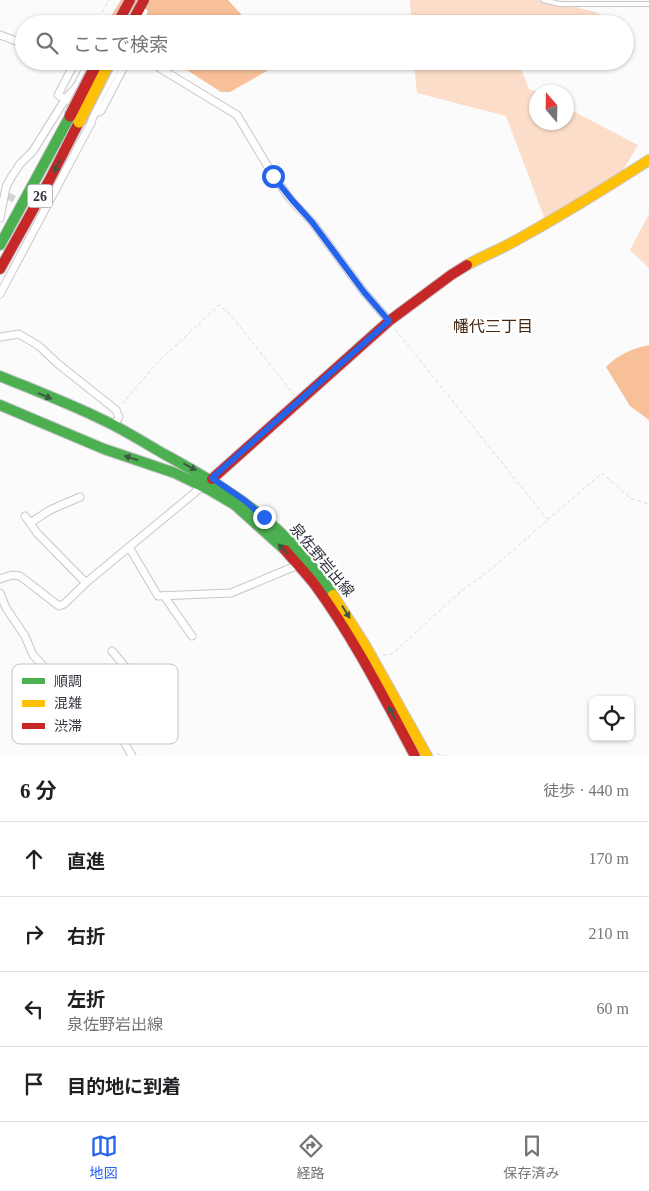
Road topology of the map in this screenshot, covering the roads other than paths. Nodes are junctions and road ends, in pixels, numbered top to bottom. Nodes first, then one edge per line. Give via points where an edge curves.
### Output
1 (128, 0) edge
2 (144, 0) edge
3 (148, 0) edge
4 (543, 0) edge
5 (649, 4) edge
6 (117, 15) edge
7 (121, 15) edge
8 (136, 15) edge
9 (142, 15) edge
10 (0, 35) edge
11 (15, 41) edge
12 (71, 70) edge
13 (81, 70) edge
14 (85, 70) edge
15 (94, 70) edge
16 (104, 70) edge
17 (114, 70) edge
18 (122, 70) edge
19 (163, 70) edge
20 (66, 98) junction
21 (93, 114) junction
22 (74, 119) junction
23 (649, 160) edge
24 (0, 218) edge
25 (0, 245) edge
26 (0, 269) edge
27 (0, 294) edge
28 (389, 321) junction
29 (0, 337) edge
30 (0, 376) edge
31 (0, 405) edge
32 (114, 425) junction
33 (212, 478) junction
34 (202, 486) junction
35 (80, 497) dead end
36 (129, 547) junction
37 (298, 565) junction
38 (0, 579) edge
39 (86, 583) junction
40 (0, 593) edge
41 (164, 596) junction
42 (192, 636) dead end
43 (112, 651) dead end
44 (42, 664) edge
45 (123, 664) edge
46 (125, 744) edge
47 (132, 756) edge
48 (415, 756) edge
49 (427, 756) edge

1 - 6 street
1 - 7 main road
2 - 8 main road
3 - 9 street
4 - 5 lane via 560,4
10 - 11 street
12 - 20 street via 58,95
13 - 20 street
14 - 20 street
15 - 22 main road, 26, bridge
16 - 22 main road, 26, bridge
17 - 21 street
18 - 21 street via 101,111
19 - 28 street via 237,115 273,176
20 - 21 street
20 - 24 street via 33,151 6,186
21 - 27 street
22 - 25 main road, 26
22 -> 26 main road, 26 via 50,179
23 - 28 main road via 590,198 451,275
28 - 33 main road
29 - 32 street via 19,334 39,346 116,410 119,417
30 -> 32 main road, 泉佐野岩出線
34 -> 31 main road, 泉佐野岩出線
32 -> 33 main road, 泉佐野岩出線
33 - 34 street
33 -> 49 main road, 泉佐野岩出線 via 244,500 291,541 320,577 372,657
34 - 36 street
37 -> 34 main road, 泉佐野岩出線 via 235,506
35 - 39 street via 27,519
36 - 39 street
36 - 41 street via 158,596
37 - 41 street via 231,593
48 -> 37 main road, 泉佐野岩出線 via 335,613
38 - 39 street via 20,576 59,606
40 - 44 street via 33,655
41 - 42 street
43 - 45 street
46 - 47 street

